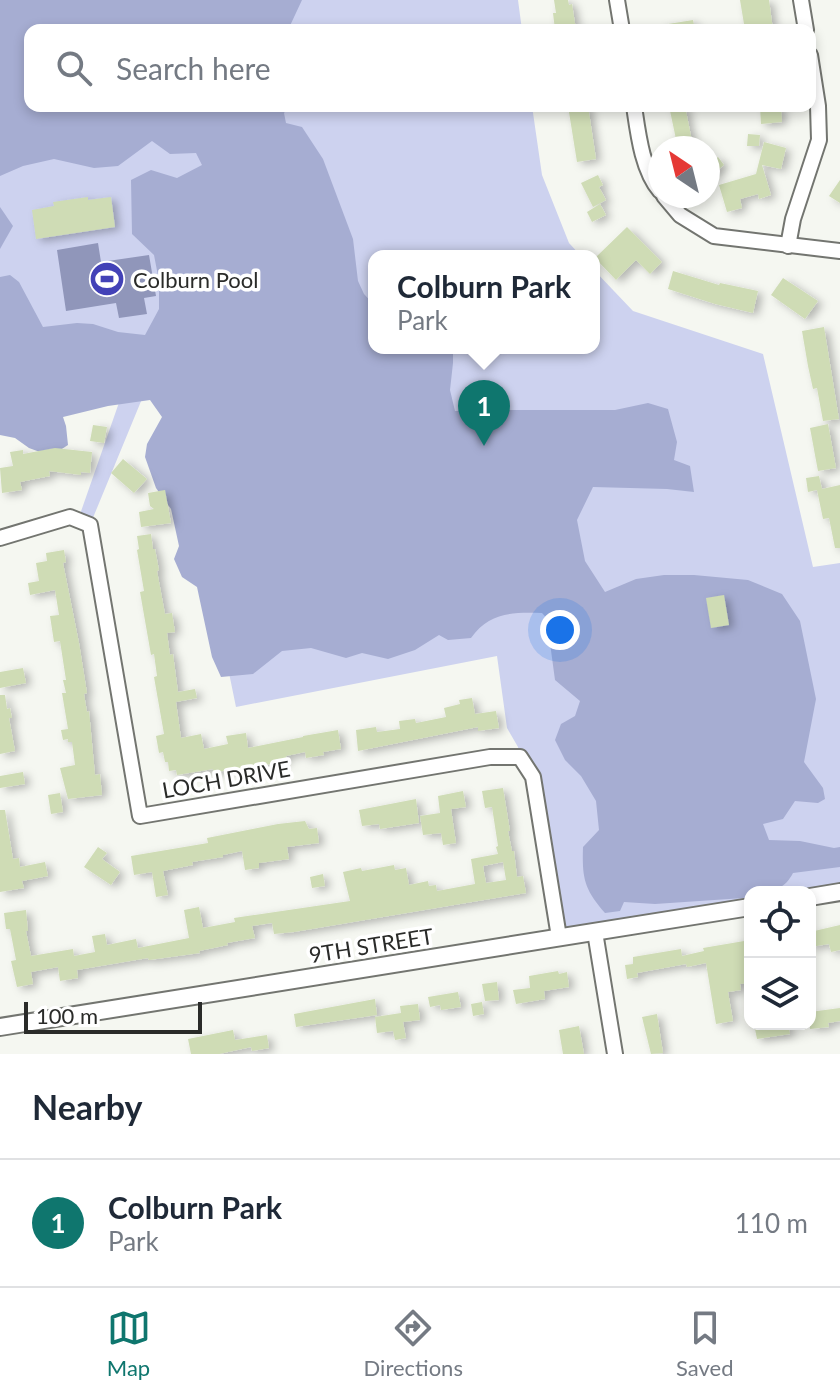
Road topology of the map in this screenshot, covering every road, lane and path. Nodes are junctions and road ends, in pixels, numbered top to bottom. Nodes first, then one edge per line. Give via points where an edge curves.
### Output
1 (617, 0) edge
2 (801, 0) edge
3 (621, 24) edge
4 (805, 24) edge
5 (816, 93) edge
6 (635, 112) edge
7 (648, 168) edge
8 (674, 208) edge
9 (788, 246) junction
10 (840, 251) edge
11 (0, 538) edge
12 (840, 892) edge
13 (816, 896) edge
14 (744, 908) edge
15 (595, 932) junction
16 (559, 937) junction
17 (0, 1027) edge
18 (615, 1054) edge

1 - 3 street
2 - 4 street
5 - 9 street via 819,140
6 - 7 street
8 - 9 street via 714,236
9 - 10 street
11 - 16 street, LOCH DRIVE via 70,517 90,525 140,816 490,757 520,757 533,777
12 - 13 street
14 - 15 street, 9TH STREET
15 - 16 street, 9TH STREET
15 - 18 street
16 - 17 street, 9TH STREET

